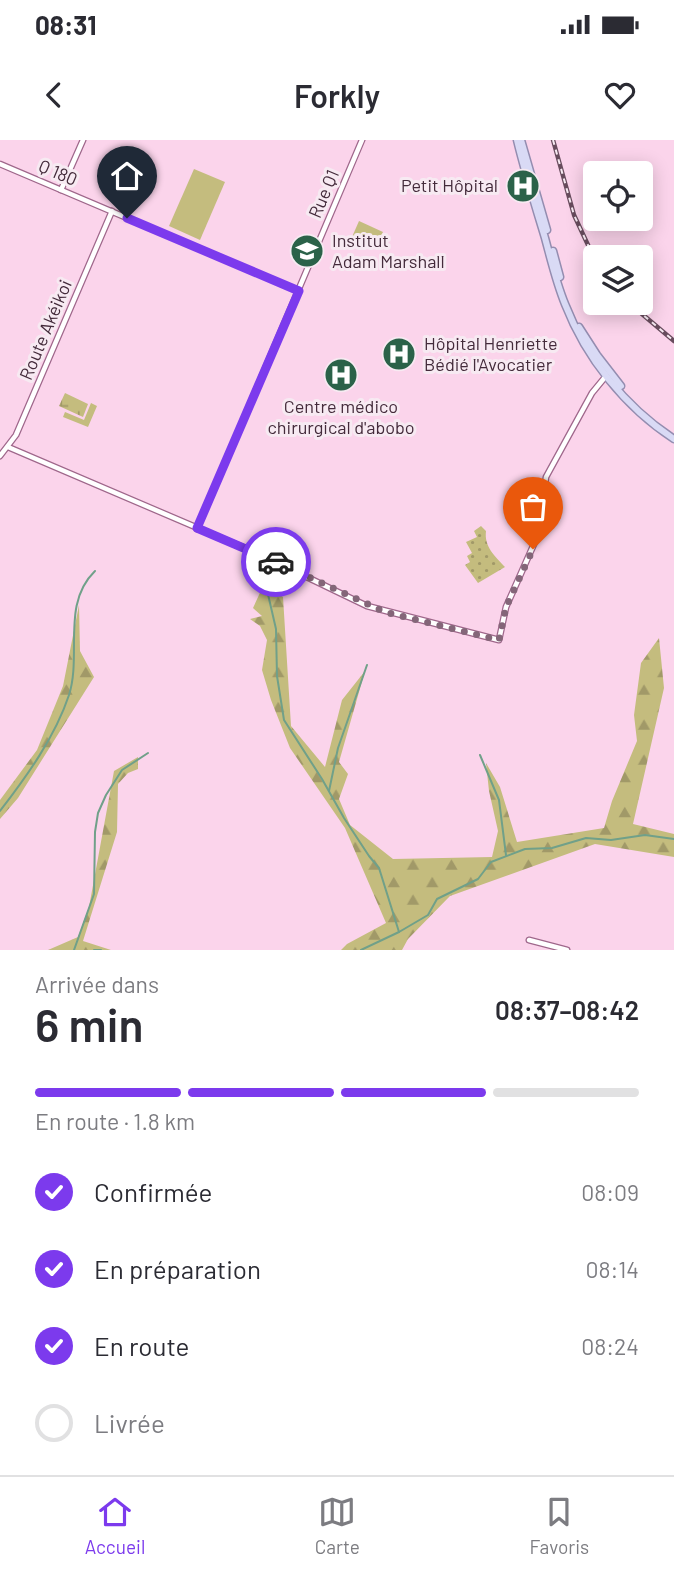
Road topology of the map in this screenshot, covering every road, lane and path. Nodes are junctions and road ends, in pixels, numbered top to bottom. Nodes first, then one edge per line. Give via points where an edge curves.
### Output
1 (83, 140) edge
2 (362, 140) edge
3 (519, 140) edge
4 (0, 164) edge
5 (61, 190) junction
6 (112, 211) junction
7 (299, 291) junction
8 (606, 376) junction
9 (674, 437) edge
10 (8, 447) junction
11 (0, 456) edge
12 (197, 528) junction
13 (529, 940) dead end
14 (567, 950) edge

1 - 5 street
2 - 7 street, Rue Q1
3 - 8 main road via 564,302
3 - 9 main road via 563,287 580,328 630,397
4 - 5 street, Q 180
5 - 6 street, Q 180
6 - 7 street, Q 180
6 - 10 street, Route Akéikoi
7 - 12 street, Rue Q1
8 - 9 main road via 637,410
8 - 12 street via 546,477 538,535 506,607 499,640 367,606
10 - 11 street, Route Akéikoi
10 - 12 street
13 - 14 street

